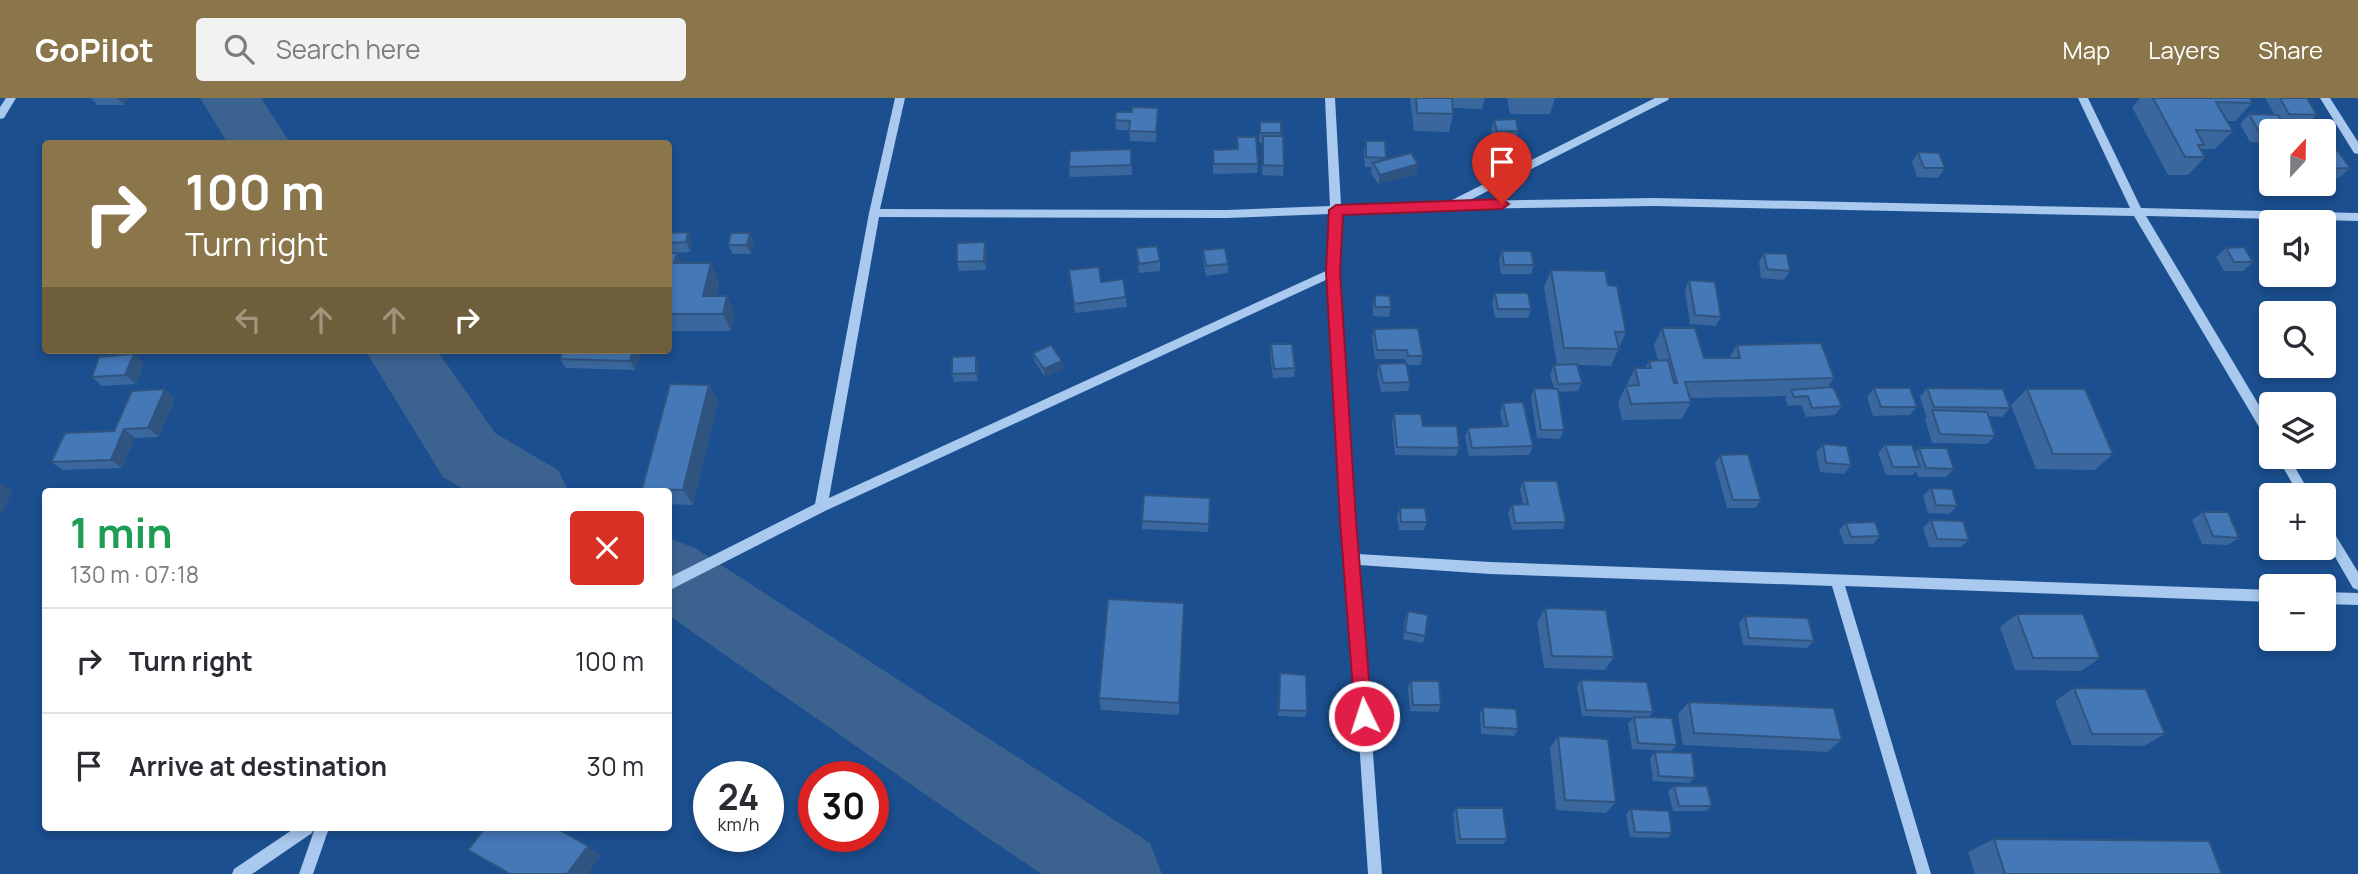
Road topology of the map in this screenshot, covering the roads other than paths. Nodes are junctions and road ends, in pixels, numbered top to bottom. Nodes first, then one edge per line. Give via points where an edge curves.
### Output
1 (12, 98) edge
2 (900, 98) edge
3 (1330, 98) edge
4 (1664, 98) edge
5 (2083, 98) edge
6 (2325, 98) edge
7 (0, 115) edge
8 (2358, 150) edge
9 (1451, 205) junction
10 (1336, 210) junction
11 (874, 213) junction
12 (2138, 213) junction
13 (2358, 217) edge
14 (1333, 272) junction
15 (2259, 416) edge
16 (821, 507) junction
17 (2336, 547) edge
18 (1352, 559) junction
19 (1837, 581) junction
20 (672, 582) edge
21 (2358, 584) edge
22 (2259, 596) edge
23 (2336, 598) edge
24 (2358, 599) edge
25 (303, 831) edge
26 (321, 831) edge
27 (239, 874) edge
28 (306, 874) edge
29 (1375, 874) edge
30 (1924, 874) edge

1 - 7 street
2 - 11 street
3 - 10 street
4 - 9 street
5 - 12 street
6 - 8 street
9 - 10 street
9 - 12 street via 1654,202
10 - 11 street
10 - 14 street
11 - 16 street
12 - 13 street
12 - 15 street
14 - 16 street
14 - 18 street
16 - 20 street
17 - 21 street
18 - 19 street
18 - 29 street
19 - 22 street
19 - 30 street
23 - 24 street
25 - 27 street
26 - 28 street

